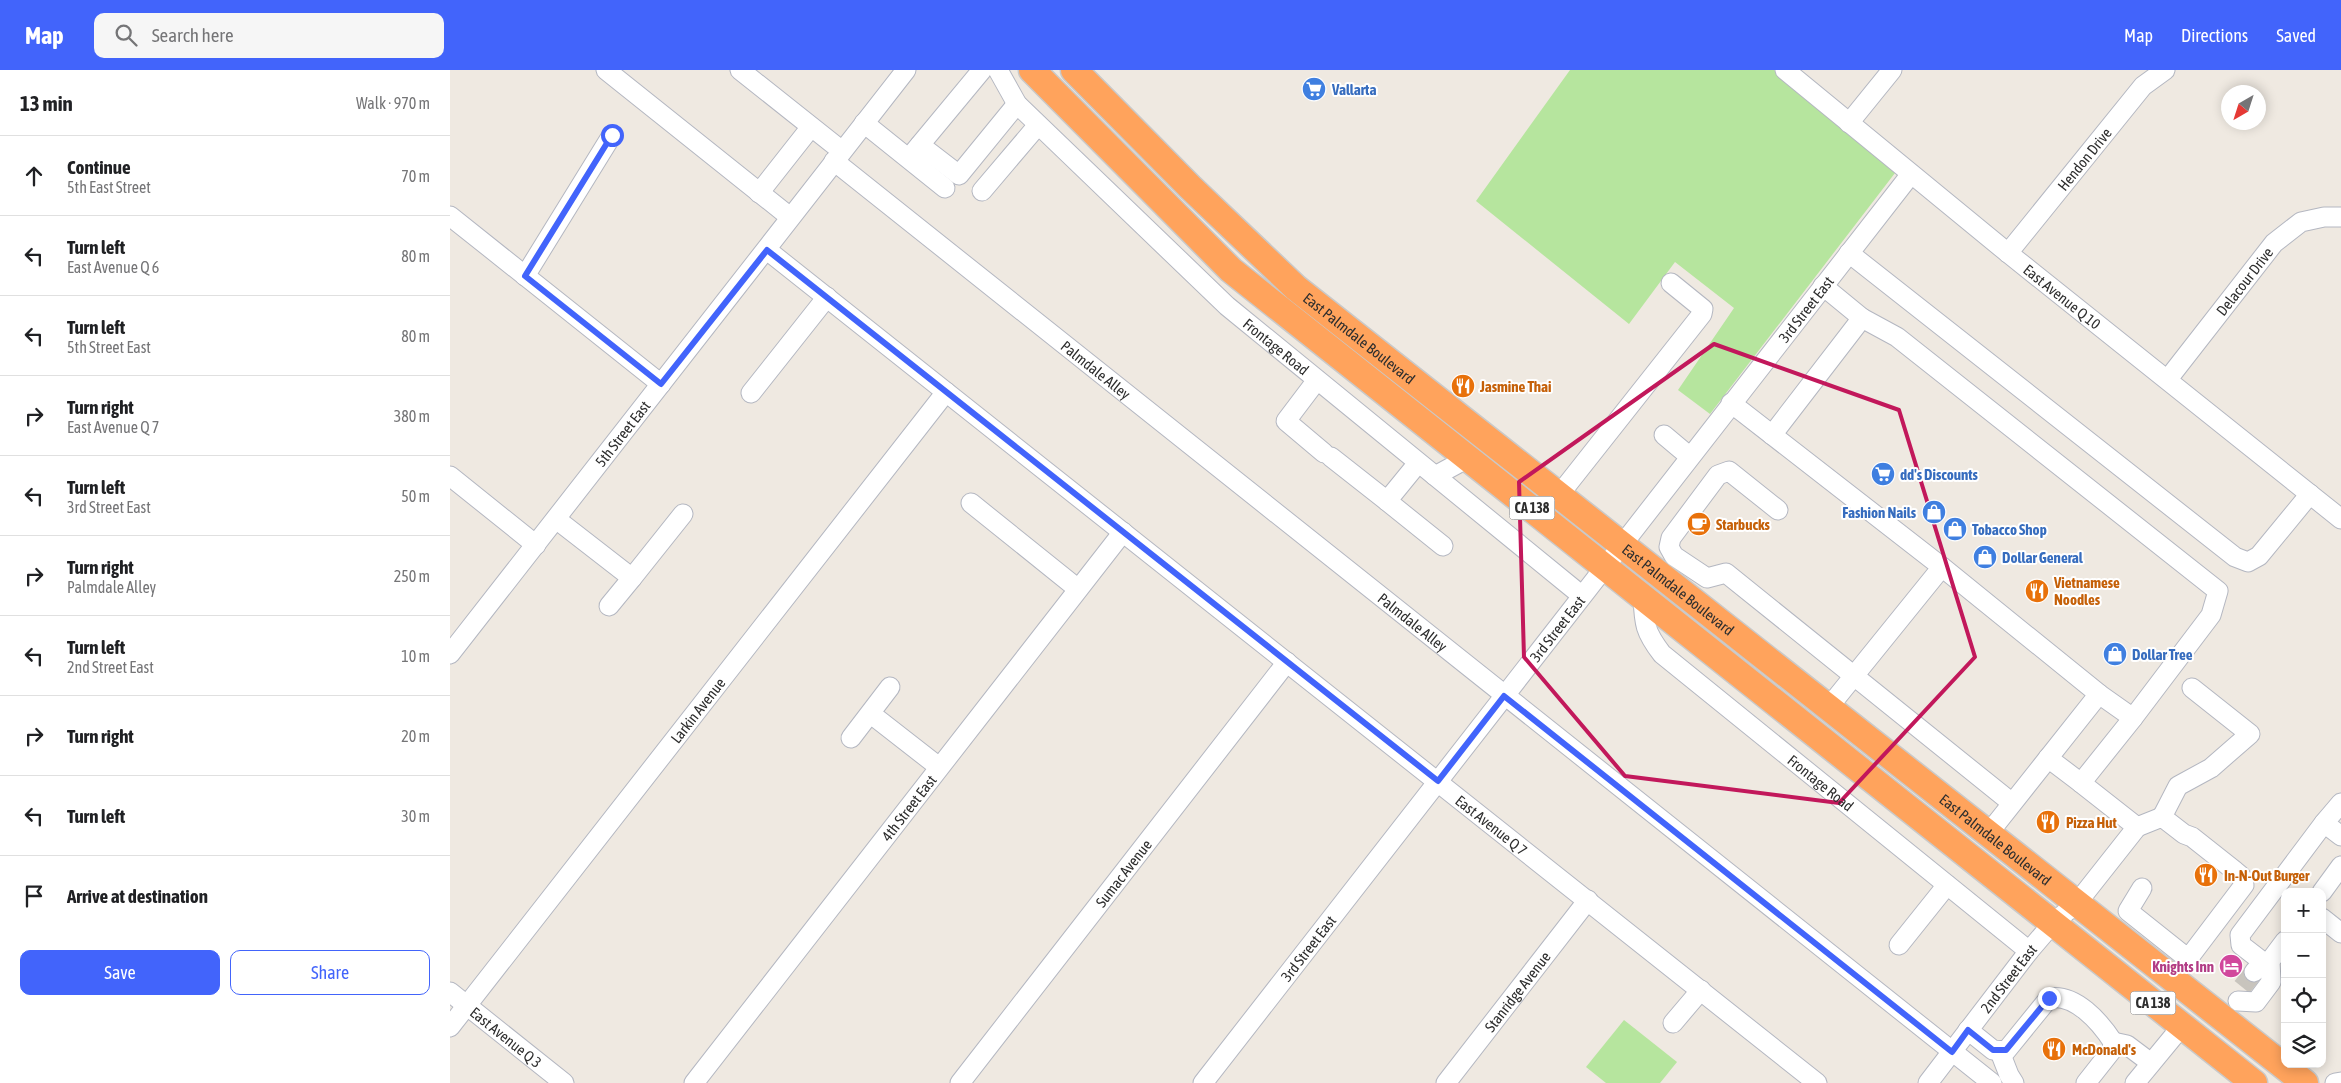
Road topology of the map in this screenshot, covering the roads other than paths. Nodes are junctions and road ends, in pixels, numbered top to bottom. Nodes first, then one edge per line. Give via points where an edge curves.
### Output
1 (606, 70) edge
2 (740, 70) edge
3 (906, 70) edge
4 (982, 70) edge
5 (998, 70) edge
6 (1032, 70) edge
7 (1074, 70) edge
8 (1784, 70) edge
9 (1892, 70) edge
10 (2165, 70) edge
11 (1017, 104) junction
12 (864, 123) junction
13 (1849, 123) junction
14 (1038, 125) junction
15 (812, 127) junction
16 (612, 135) dead end
17 (914, 152) junction
18 (838, 156) junction
19 (1911, 174) junction
20 (945, 188) dead end
21 (759, 192) junction
22 (982, 192) dead end
23 (450, 216) edge
24 (790, 217) junction
25 (2341, 217) edge
26 (767, 250) junction
27 (1849, 253) junction
28 (2008, 253) junction
29 (525, 276) junction
30 (1671, 283) dead end
31 (1823, 286) junction
32 (827, 297) junction
33 (1862, 318) junction
34 (2168, 379) junction
35 (1317, 380) junction
36 (661, 384) junction
37 (946, 392) junction
38 (751, 393) dead end
39 (1731, 403) junction
40 (1664, 435) dead end
41 (1772, 435) junction
42 (1689, 456) junction
43 (1468, 458) junction
44 (1418, 463) junction
45 (450, 476) edge
46 (1435, 476) junction
47 (2310, 494) junction
48 (1559, 495) junction
49 (1387, 501) junction
50 (971, 503) dead end
51 (1778, 510) dead end
52 (683, 514) dead end
53 (556, 519) junction
54 (2341, 519) edge
55 (1124, 532) junction
56 (1620, 544) junction
57 (536, 545) junction
58 (1443, 546) dead end
59 (1603, 566) junction
60 (1942, 567) junction
61 (632, 578) junction
62 (1078, 589) junction
63 (1581, 595) junction
64 (1643, 597) junction
65 (609, 606) dead end
66 (450, 654) edge
67 (1287, 662) junction
68 (1854, 676) junction
69 (890, 687) dead end
70 (2192, 688) dead end
71 (2100, 694) junction
72 (1504, 696) junction
73 (1828, 708) junction
74 (871, 714) junction
75 (2133, 718) junction
76 (851, 738) dead end
77 (2048, 758) junction
78 (938, 767) junction
79 (1438, 781) junction
80 (2081, 784) junction
81 (2012, 803) junction
82 (2341, 803) edge
83 (2162, 817) junction
84 (2324, 823) junction
85 (2137, 828) junction
86 (1988, 834) junction
87 (2341, 836) edge
88 (2341, 866) edge
89 (1947, 885) junction
90 (2142, 888) dead end
91 (2325, 888) edge
92 (1588, 900) junction
93 (2077, 903) junction
94 (2326, 921) edge
95 (2053, 923) junction
96 (2341, 933) edge
97 (1899, 945) dead end
98 (2281, 947) edge
99 (2029, 951) junction
100 (2248, 984) junction
101 (1700, 990) junction
102 (450, 992) edge
103 (467, 1005) junction
104 (1673, 1023) dead end
105 (2182, 1026) junction
106 (450, 1027) edge
107 (1968, 1030) junction
108 (2113, 1042) junction
109 (1952, 1052) junction
110 (2000, 1052) junction
111 (2151, 1063) junction
112 (2341, 1082) edge
113 (564, 1083) edge
114 (694, 1083) edge
115 (960, 1083) edge
116 (1202, 1083) edge
117 (1446, 1083) edge
118 (1817, 1083) edge
119 (1928, 1083) edge
120 (1992, 1083) edge
121 (2014, 1083) edge
122 (2086, 1083) edge
123 (2134, 1083) edge
124 (2254, 1083) edge
125 (2305, 1083) edge
126 (2335, 1083) edge

1 - 21 street
2 - 15 street, Palmdale Alley
3 - 12 street, 5th Street East
4 - 17 street
5 - 11 street, Frontage Road
6 - 43 highway, East Palmdale Boulevard / CA 138 via 1232,270
7 - 48 highway, East Palmdale Boulevard / CA 138 via 1190,188 1296,288
8 - 13 street, East Avenue Q 10
9 - 13 street
10 - 28 street, Hendon Drive via 2142,86
11 - 14 street, Frontage Road
11 - 17 street via 959,175
12 - 17 street
12 - 18 street, 5th Street East
13 - 19 street, East Avenue Q 10
14 - 22 street
14 - 35 street, Frontage Road via 1227,306
15 - 18 street, Palmdale Alley
15 - 21 street
16 - 29 street
17 - 20 street
18 - 24 street, 5th Street East
18 - 72 street, Palmdale Alley
19 - 27 street, 3rd Street East
19 - 28 street, East Avenue Q 10
21 - 24 street
23 - 29 street
24 - 26 street, 5th Street East
25 - 34 street, Delacour Drive via 2301,222 2274,243
26 - 32 street, East Avenue Q 7
26 - 36 street, 5th Street East
27 - 31 street, 3rd Street East
27 - 47 street via 2235,557 2248,562 2259,556
28 - 34 street, East Avenue Q 10
29 - 36 street
30 - 48 street via 1703,309 1702,314
31 - 33 street
31 - 39 street, 3rd Street East
32 - 37 street, East Avenue Q 7
32 - 38 street
33 - 41 street
33 - 75 street via 1897,337 2218,591 2211,615
34 - 47 street, East Avenue Q 10
35 - 44 street, Frontage Road
35 - 49 street via 1280,416
36 - 53 street, 5th Street East
37 - 55 street, East Avenue Q 7
37 - 103 street, Larkin Avenue
39 - 41 street
39 - 42 street, 3rd Street East
40 - 42 street
41 - 60 street
42 - 56 street, 3rd Street East
43 - 46 street
43 - 59 highway, East Palmdale Boulevard / CA 138
44 - 46 street, Frontage Road
44 - 49 street
45 - 57 street
46 - 63 street, Frontage Road
47 - 54 street, East Avenue Q 10
48 - 56 highway, East Palmdale Boulevard / CA 138
49 - 58 street
50 - 62 street
51 - 68 street via 1729,470 1718,475 1670,538 1669,547 1674,556 1707,578 1726,573
52 - 61 street
53 - 57 street, 5th Street East
53 - 61 street
55 - 62 street, 4th Street East
55 - 67 street, East Avenue Q 7
56 - 59 street, 3rd Street East
56 - 73 highway, East Palmdale Boulevard / CA 138
57 - 66 street, 5th Street East
59 - 63 street, 3rd Street East
59 - 64 highway, East Palmdale Boulevard / CA 138
60 - 68 street
60 - 71 street
61 - 65 street
62 - 78 street, 4th Street East
63 - 72 street, 3rd Street East
64 - 89 street, Frontage Road via 1644,625 1649,638 1662,654
64 - 95 highway, East Palmdale Boulevard / CA 138
67 - 79 street, East Avenue Q 7
67 - 115 street, Sumac Avenue
68 - 73 street
68 - 81 street
69 - 74 street
70 - 83 street via 2250,734 2211,768 2178,786
71 - 75 street
71 - 77 street
72 - 79 street, 3rd Street East
72 - 109 street, Palmdale Alley
73 - 86 highway, East Palmdale Boulevard / CA 138
74 - 76 street
74 - 78 street
75 - 80 street
77 - 80 street
77 - 81 street
78 - 114 street, 4th Street East
79 - 92 street, East Avenue Q 7
79 - 116 street, 3rd Street East
80 - 85 street
81 - 86 street
82 - 84 street
83 - 85 street
83 - 90 street via 2235,871 2244,885 2191,955 2182,954 2128,911
84 - 87 street
84 - 100 street via 2240,935
85 - 93 street, 2nd Street East
86 - 93 highway, East Palmdale Boulevard / CA 138
88 - 91 street
89 - 97 street
89 - 99 street, Frontage Road
92 - 101 street, East Avenue Q 7
92 - 117 street, Stanridge Avenue
93 - 95 street, 2nd Street East
93 - 100 highway, East Palmdale Boulevard / CA 138
94 - 96 street
95 - 99 street, 2nd Street East
95 - 105 highway, East Palmdale Boulevard / CA 138
98 - 100 street
99 - 107 street, 2nd Street East
100 - 125 highway, East Palmdale Boulevard / CA 138
101 - 104 street
101 - 118 street, East Avenue Q 7
102 - 103 street, East Avenue Q 3
103 - 106 street, Larkin Avenue
103 - 113 street, East Avenue Q 3
105 - 111 street
105 - 124 highway, East Palmdale Boulevard / CA 138
107 - 109 street, 2nd Street East
107 - 110 street
108 - 110 street via 2090,1016 2067,998 2059,996 2049,998 2006,1050
108 - 111 street via 2127,1045
108 - 122 street via 2112,1050
109 - 119 street, 2nd Street East
109 - 120 street, Palmdale Alley
110 - 121 street
111 - 123 street
112 - 126 street

